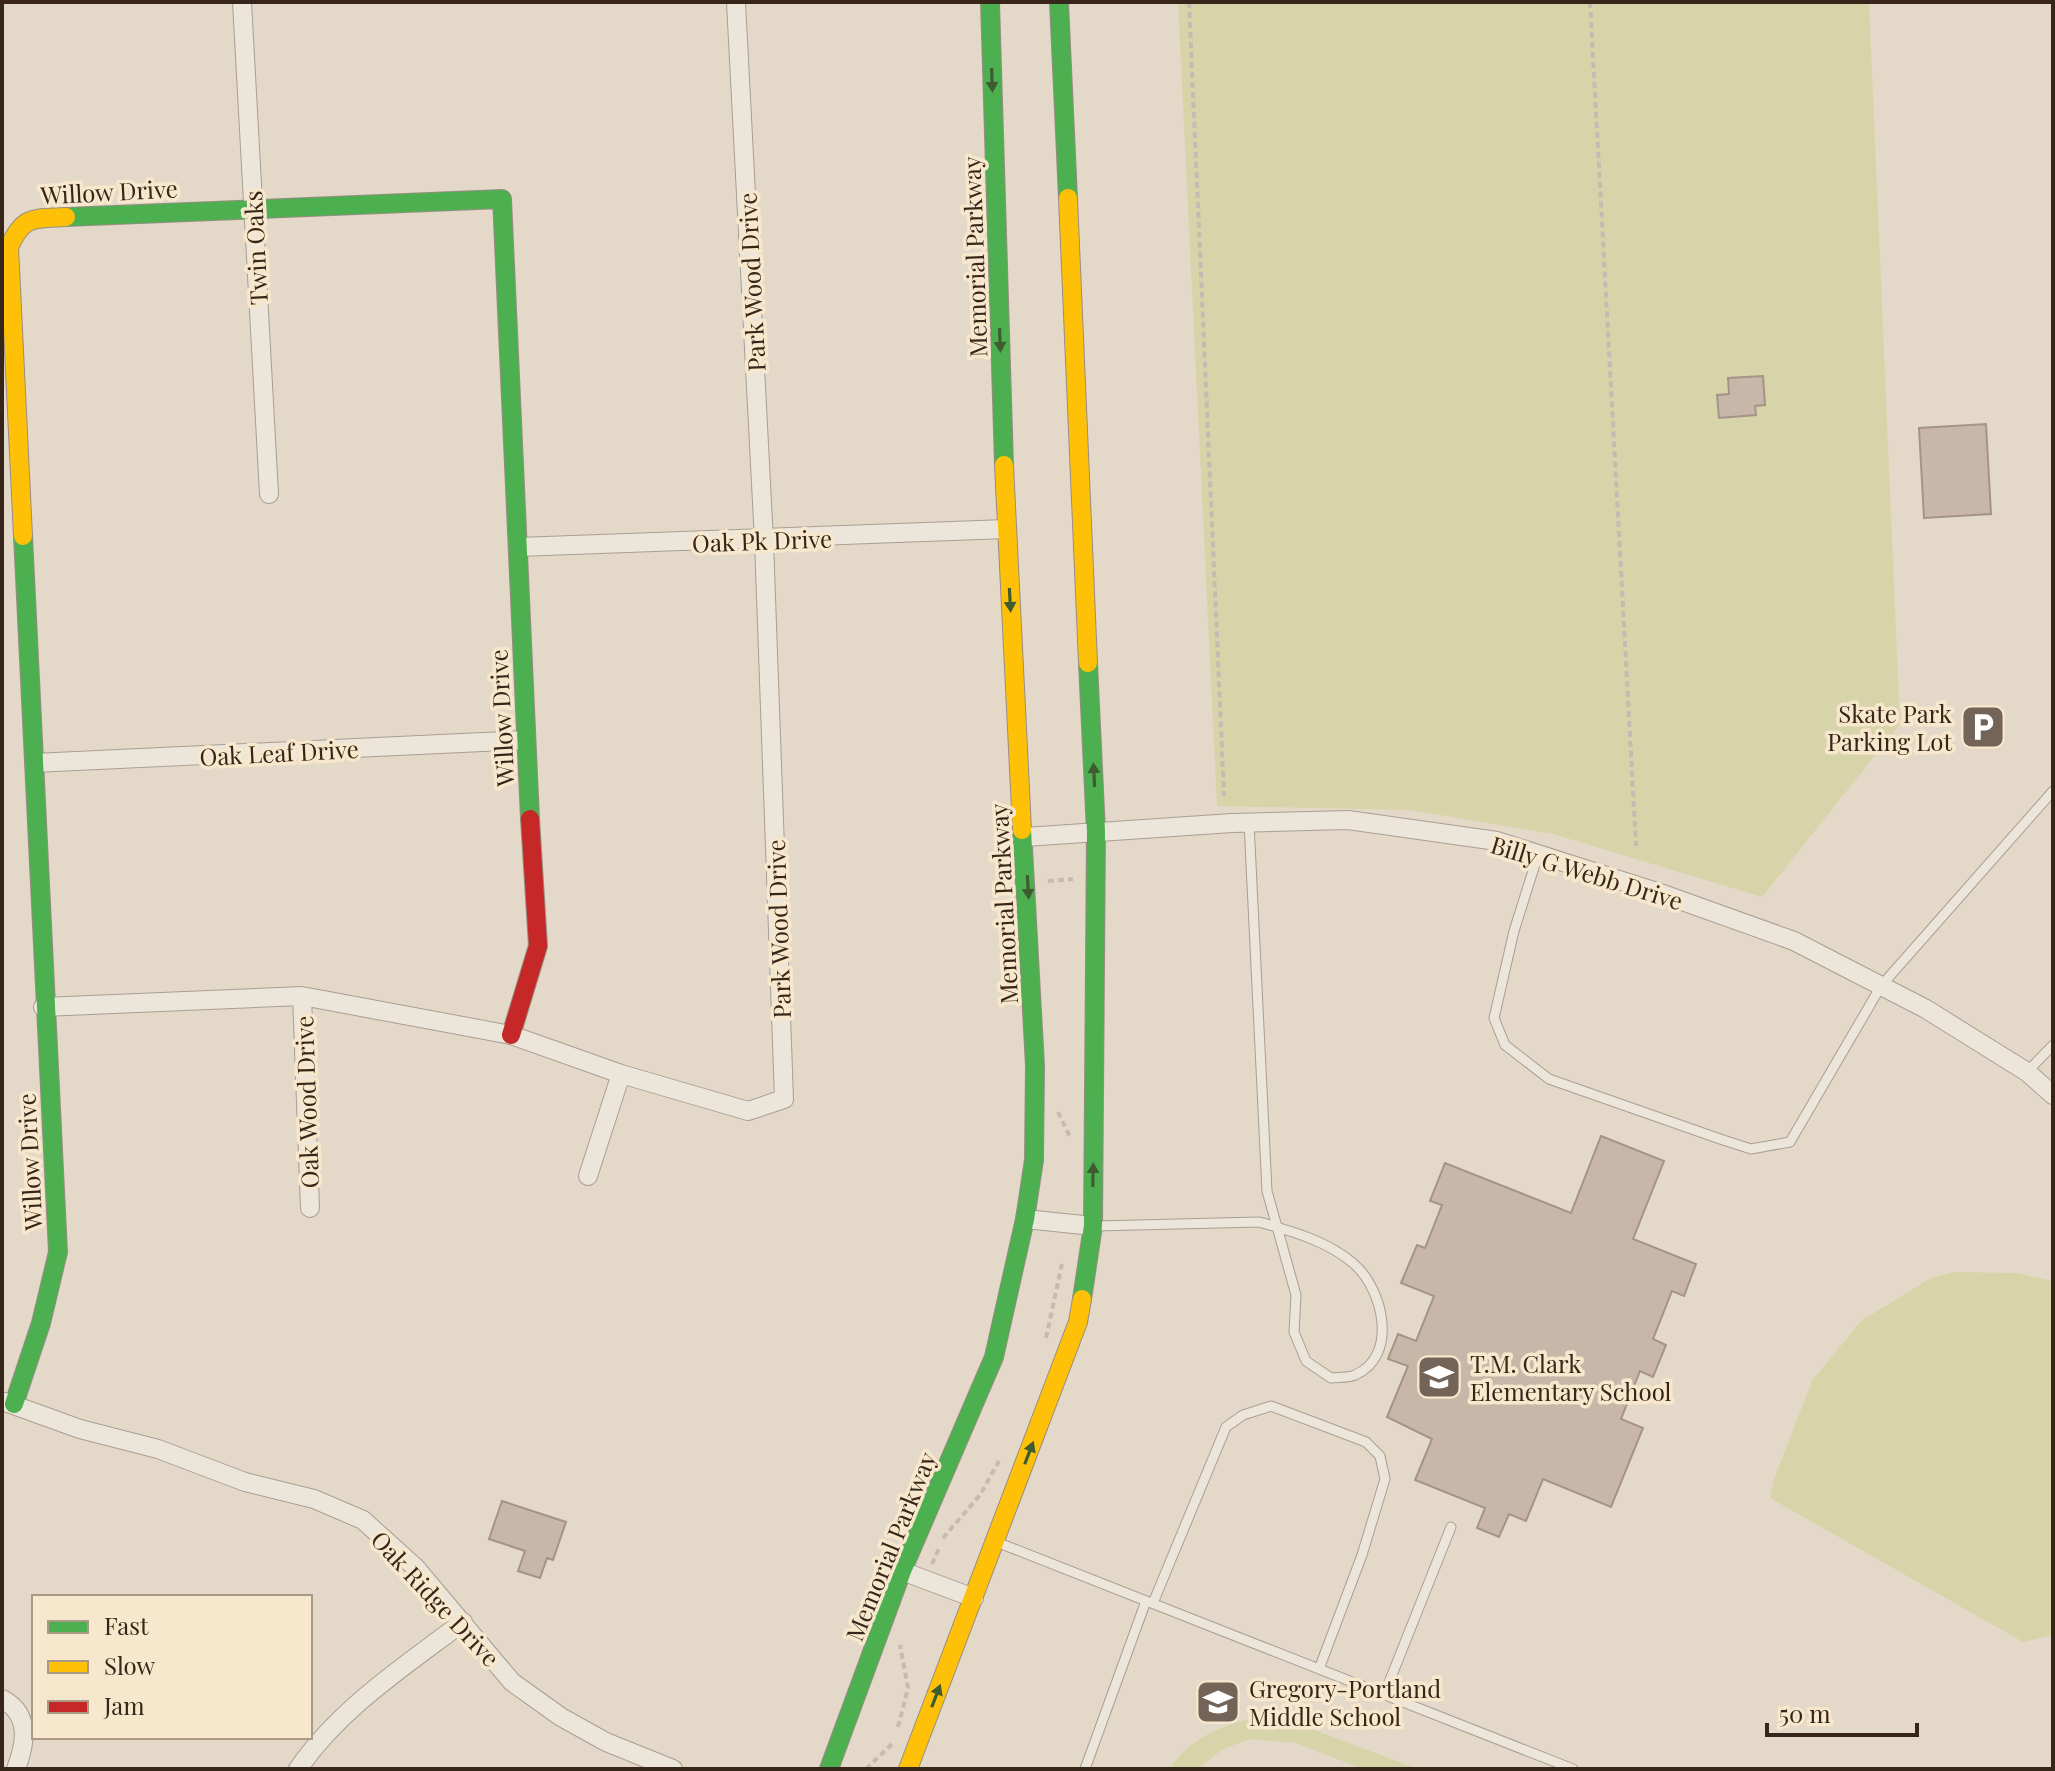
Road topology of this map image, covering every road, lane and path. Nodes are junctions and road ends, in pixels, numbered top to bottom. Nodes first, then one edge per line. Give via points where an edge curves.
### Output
1 (242, 2) edge
2 (736, 2) edge
3 (990, 2) edge
4 (1059, 2) edge
5 (1189, 2) edge
6 (1590, 2) edge
7 (252, 209) junction
8 (269, 494) dead end
9 (1006, 529) junction
10 (764, 541) junction
11 (518, 547) junction
12 (525, 740) junction
13 (34, 763) junction
14 (2053, 791) edge
15 (1224, 796) dead end
16 (1249, 823) junction
17 (1096, 832) junction
18 (1025, 837) junction
19 (1636, 846) dead end
20 (1538, 855) junction
21 (1881, 986) junction
22 (302, 996) junction
23 (43, 1007) junction
24 (511, 1035) junction
25 (2053, 1045) edge
26 (2027, 1072) junction
27 (621, 1074) junction
28 (2053, 1095) edge
29 (588, 1176) dead end
30 (310, 1208) dead end
31 (1025, 1219) junction
32 (1093, 1226) junction
33 (1277, 1227) junction
34 (8, 1403) edge
35 (1451, 1527) dead end
36 (996, 1541) junction
37 (902, 1571) junction
38 (974, 1598) junction
39 (1150, 1602) junction
40 (463, 1622) junction
41 (1319, 1669) junction
42 (1384, 1695) junction
43 (2, 1699) edge
44 (16, 1769) edge
45 (298, 1769) edge
46 (673, 1769) edge
47 (829, 1769) edge
48 (908, 1769) edge
49 (1085, 1769) edge
50 (1573, 1769) edge

1 - 7 street, Twin Oaks
2 - 10 street, Park Wood Drive
3 -> 9 street, Memorial Parkway
17 -> 4 street
5 - 15 path
6 - 19 path
7 - 8 street, Twin Oaks
7 - 11 street, Willow Drive via 502,199
7 - 13 street, Willow Drive via 42,216 12,235
9 - 10 street, Oak Pk Drive
9 -> 18 street, Memorial Parkway
10 - 11 street, Oak Pk Drive
10 - 27 street, Park Wood Drive via 784,1099 748,1111
11 - 12 street, Willow Drive
12 - 13 street, Oak Leaf Drive
12 - 24 street, Willow Drive via 538,946
13 - 23 street, Willow Drive
14 - 21 lane
16 - 17 street, Billy G Webb Drive
16 - 20 street, Billy G Webb Drive via 1348,820 1497,841
16 - 33 lane via 1267,1191
17 - 18 street, Billy G Webb Drive
32 -> 17 street
18 -> 31 street, Memorial Parkway via 1035,1066 1034,1160
20 - 21 street, Billy G Webb Drive via 1794,941
20 - 21 lane via 1494,1018 1505,1045 1549,1079 1751,1149 1790,1142
21 - 26 street, Billy G Webb Drive
22 - 23 street, Park Wood Drive
22 - 24 street, Park Wood Drive
22 - 30 street, Oak Wood Drive
23 - 34 street, Willow Drive via 58,1252 41,1323
24 - 27 street, Park Wood Drive
25 - 26 lane
26 - 28 street, Billy G Webb Drive
27 - 29 street
31 - 32 street
31 - 37 street, Memorial Parkway via 994,1357
32 - 33 lane via 1259,1222
36 -> 32 street via 1078,1322
33 - 33 lane via 1355,1264 1378,1300 1384,1332 1375,1359 1355,1375 1331,1378 1306,1361 1294,1332 1296,1295
34 - 40 street, Oak Ridge Drive via 245,1482 314,1499 363,1520 416,1568
35 - 42 lane
36 - 38 street
36 - 39 lane
37 - 38 street
37 - 47 street, Memorial Parkway
48 -> 38 street
39 - 41 lane
39 - 41 lane via 1226,1427 1234,1421 1271,1406 1366,1442 1380,1456 1385,1479
39 - 49 lane
40 - 45 street via 361,1699
40 - 46 street, Oak Ridge Drive via 512,1682 561,1717
41 - 42 lane
42 - 50 lane
43 - 44 street via 19,1712 24,1726 26,1739

